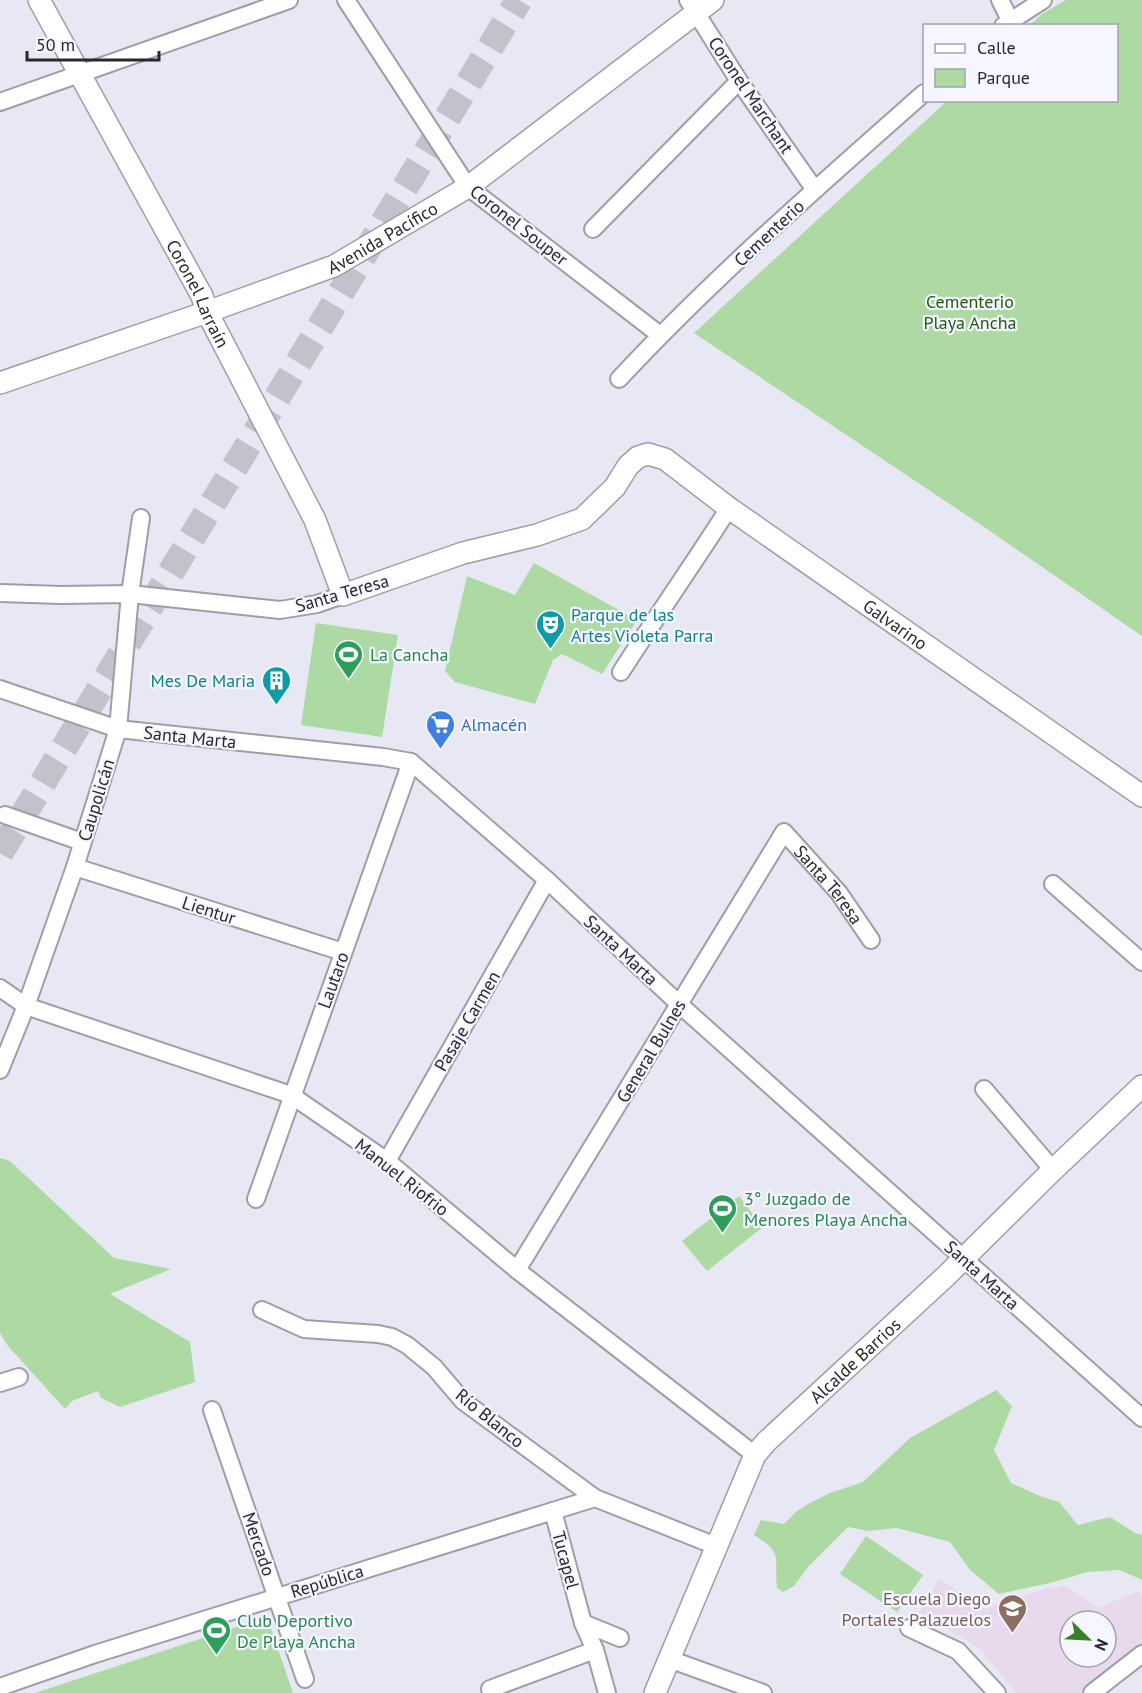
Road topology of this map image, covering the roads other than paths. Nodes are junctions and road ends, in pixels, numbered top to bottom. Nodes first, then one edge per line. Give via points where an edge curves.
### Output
1 (39, 0) edge
2 (288, 0) edge
3 (346, 0) edge
4 (1000, 0) edge
5 (1044, 0) edge
6 (699, 4) edge
7 (1007, 23) edge
8 (81, 75) junction
9 (738, 81) junction
10 (923, 94) edge
11 (0, 102) edge
12 (468, 187) junction
13 (815, 190) junction
14 (593, 229) dead end
15 (207, 312) junction
16 (660, 335) junction
17 (619, 379) dead end
18 (0, 383) edge
19 (648, 454) joint
20 (729, 508) junction
21 (141, 518) dead end
22 (0, 593) edge
23 (130, 594) junction
24 (344, 595) junction
25 (621, 672) dead end
26 (0, 689) edge
27 (118, 729) junction
28 (411, 762) junction
29 (1142, 796) edge
30 (5, 815) dead end
31 (784, 832) joint
32 (82, 842) junction
33 (75, 867) junction
34 (547, 880) junction
35 (1053, 884) dead end
36 (871, 940) dead end
37 (343, 952) junction
38 (1142, 962) edge
39 (0, 988) edge
40 (679, 1004) junction
41 (26, 1006) junction
42 (0, 1070) edge
43 (1142, 1086) edge
44 (984, 1089) dead end
45 (291, 1095) junction
46 (387, 1161) junction
47 (1053, 1170) junction
48 (256, 1199) dead end
49 (963, 1259) junction
50 (517, 1270) junction
51 (262, 1310) dead end
52 (19, 1377) dead end
53 (0, 1383) edge
54 (212, 1410) dead end
55 (1142, 1418) edge
56 (755, 1455) junction
57 (595, 1498) junction
58 (553, 1511) junction
59 (716, 1546) junction
60 (278, 1597) junction
61 (583, 1623) junction
62 (909, 1628) dead end
63 (620, 1638) dead end
64 (595, 1650) junction
65 (1142, 1654) edge
66 (669, 1659) junction
67 (305, 1679) dead end
68 (490, 1689) dead end
69 (0, 1690) edge
70 (607, 1693) edge
71 (655, 1693) edge
72 (763, 1693) edge
73 (997, 1693) edge
74 (1092, 1693) edge

1 - 8 street, Coronel Larraín
2 - 8 street
3 - 12 street, Coronel Souper
4 - 7 street
5 - 7 street
6 - 9 street, Coronel Marchant
6 - 12 street, Avenida Pacífico
8 - 11 street
8 - 15 street, Coronel Larraín via 202,296
9 - 13 street, Coronel Marchant
9 - 14 street
10 - 13 street, Cementerio
12 - 15 street, Avenida Pacífico via 334,266
12 - 16 street, Coronel Souper
13 - 16 street, Cementerio
15 - 18 street, Avenida Pacífico
15 - 24 street, Coronel Larraín via 315,520
16 - 17 street, Cementerio
19 - 20 street, Galvarino via 665,459
19 - 24 street, Santa Teresa via 628,466 615,487 582,519 545,533 463,553
20 - 25 street
20 - 29 street, Galvarino
21 - 23 street, Caupolicán
22 - 23 street, Santa Teresa
23 - 24 street, Santa Teresa via 280,610
23 - 27 street, Caupolicán
26 - 27 street, Santa Marta
27 - 28 street, Santa Marta
27 - 32 street, Caupolicán
28 - 34 street, Santa Marta
28 - 37 street, Lautaro
30 - 32 street
31 - 36 street, Santa Teresa via 839,893
31 - 40 street, General Bulnes
32 - 33 street, Caupolicán
33 - 37 street, Lientur
33 - 41 street, Caupolicán
34 - 40 street, Santa Marta
34 - 46 street, Pasaje Carmen
35 - 38 street
37 - 45 street, Lautaro
39 - 41 street, Manuel Riofrio
40 - 49 street, Santa Marta
40 - 50 street, General Bulnes
41 - 42 street, Caupolicán
41 - 45 street, Manuel Riofrio
43 - 47 street, Alcalde Barrios
44 - 47 street
45 - 46 street, Manuel Riofrio
45 - 48 street, Lautaro
46 - 50 street, Manuel Riofrio
47 - 49 street, Alcalde Barrios
49 - 55 street, Santa Marta
49 - 56 street, Alcalde Barrios
50 - 56 street, Manuel Riofrio
51 - 57 street, Río Blanco via 304,1329 378,1334 407,1345 434,1367 463,1401
52 - 53 street
54 - 60 street, Mercado
56 - 59 street, Alcalde Barrios
57 - 58 street, Tucapel
57 - 59 street, Río Blanco
58 - 60 street, República
58 - 61 street, Tucapel
59 - 66 street, Alcalde Barrios
60 - 67 street, Mercado
60 - 69 street, República via 95,1654
61 - 63 street
61 - 64 street, Tucapel
62 - 73 street via 958,1651
64 - 68 street
64 - 70 street, Tucapel
65 - 74 street
66 - 71 street, Alcalde Barrios
66 - 72 street

